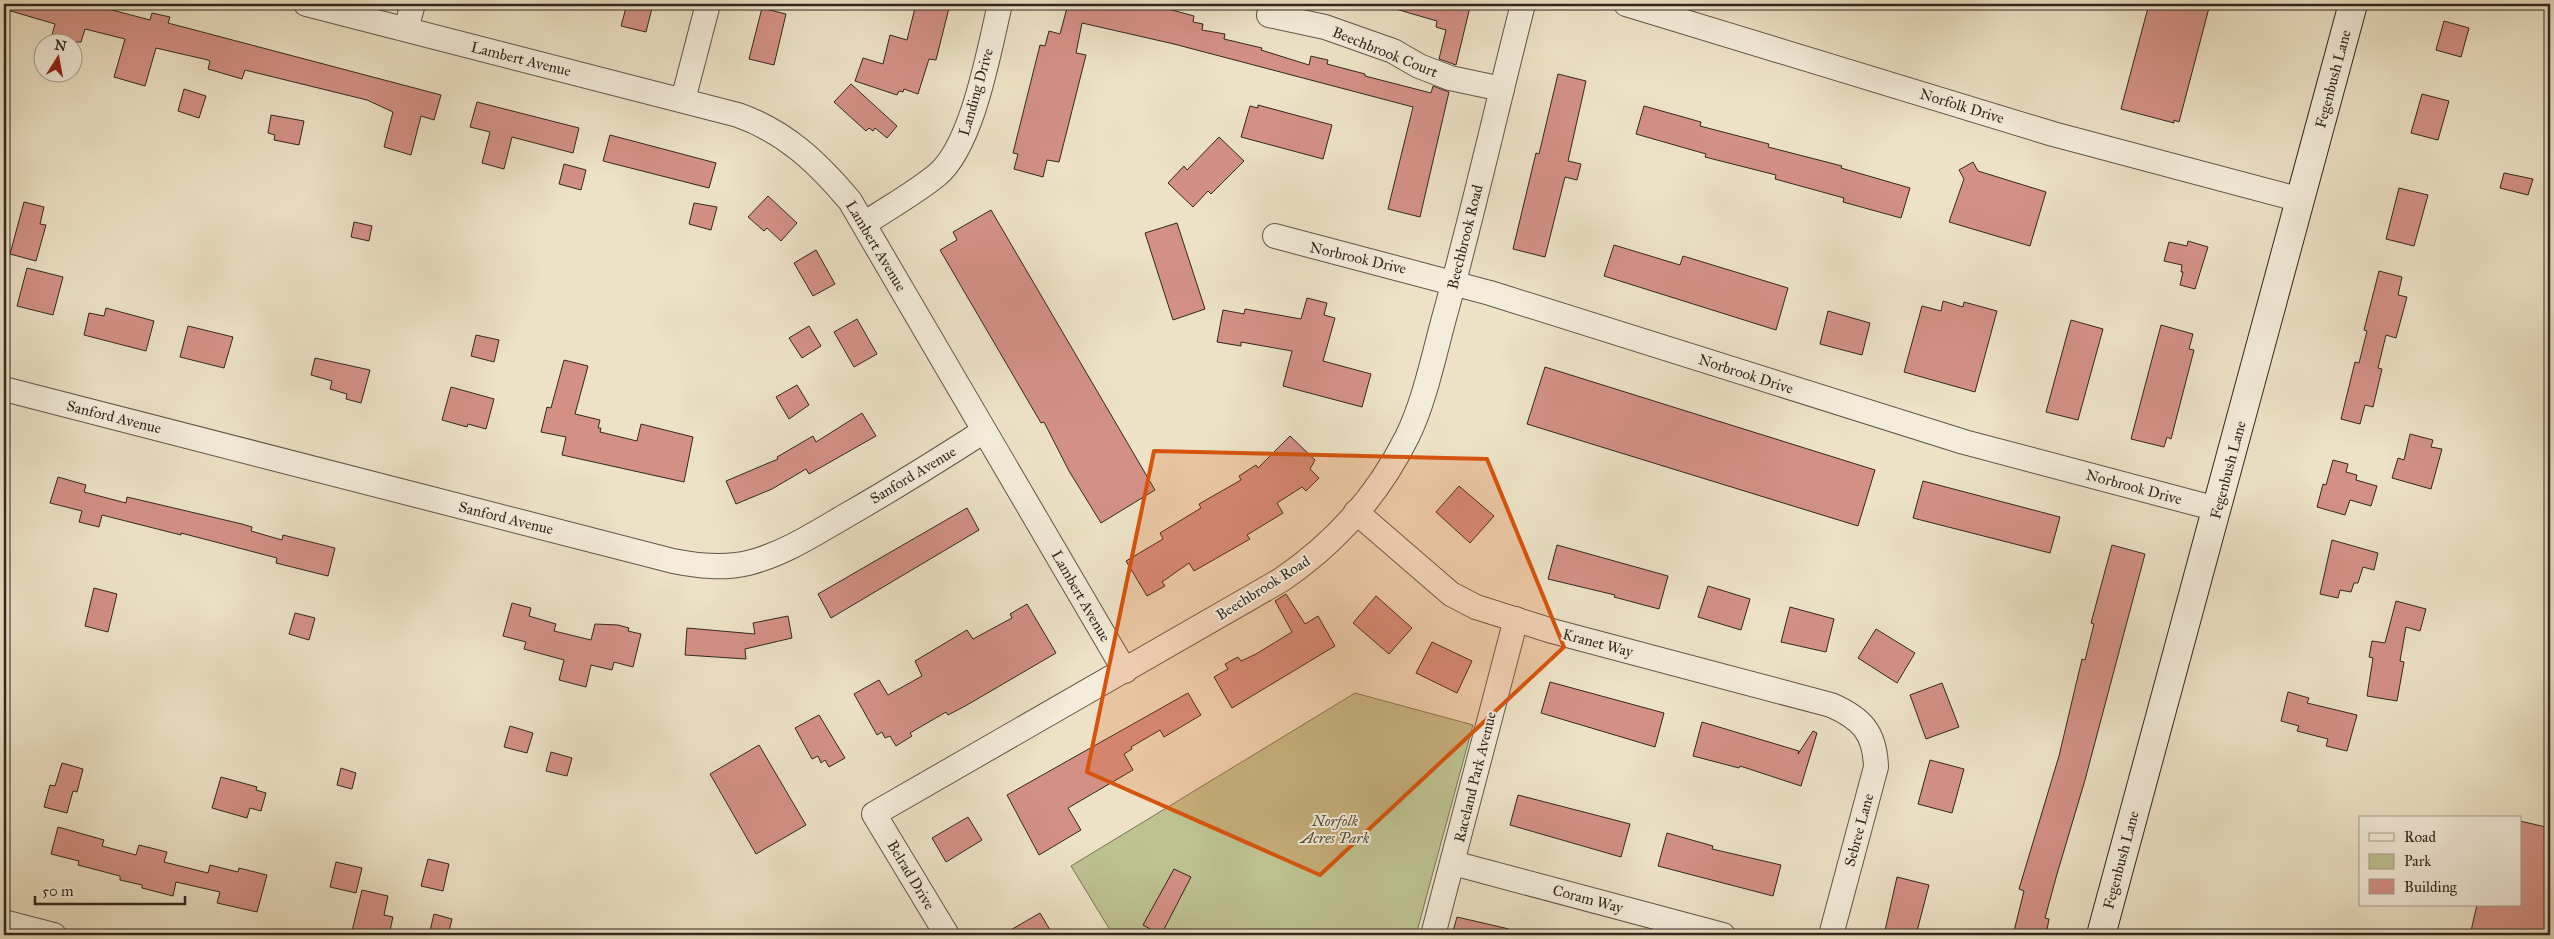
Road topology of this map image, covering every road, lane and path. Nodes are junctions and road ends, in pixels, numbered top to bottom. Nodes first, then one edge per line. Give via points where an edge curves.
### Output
1 (306, 4) edge
2 (413, 4) edge
3 (708, 4) edge
4 (1000, 4) edge
5 (1523, 4) edge
6 (1626, 4) edge
7 (2353, 4) edge
8 (1269, 15) dead end
9 (406, 30) junction
10 (1502, 89) junction
11 (683, 100) junction
12 (2301, 200) junction
13 (864, 224) junction
14 (1275, 236) dead end
15 (1454, 282) junction
16 (4, 389) edge
17 (984, 431) junction
18 (2217, 509) junction
19 (1356, 512) junction
20 (1516, 619) junction
21 (1125, 671) junction
22 (1863, 727) joint
23 (874, 814) joint
24 (1453, 863) junction
25 (4, 922) edge
26 (54, 935) edge
27 (947, 935) edge
28 (1433, 935) edge
29 (1723, 935) edge
30 (1831, 935) edge
31 (2101, 935) edge

1 - 9 street, Lambert Avenue
2 - 9 street
3 - 11 street
4 - 13 street, Landing Drive via 969,126 953,157 938,174
5 - 10 street, Beechbrook Road
6 - 12 street, Norfolk Drive via 2053,134
7 - 12 main road, Fegenbush Lane
8 - 10 street, Beechbrook Court via 1326,27 1393,51 1450,78
9 - 11 street, Lambert Avenue
10 - 15 street, Beechbrook Road
11 - 13 street, Lambert Avenue via 755,121 795,144 850,200
12 - 18 main road, Fegenbush Lane
13 - 17 street, Lambert Avenue
14 - 15 street, Norbrook Drive
15 - 18 street, Norbrook Drive via 1954,440
15 - 19 street, Beechbrook Road via 1426,383 1407,436 1378,486
16 - 17 street, Sanford Avenue via 673,561 709,566 747,563 796,545 918,474
17 - 21 street, Lambert Avenue
18 - 31 main road, Fegenbush Lane
19 - 20 street, Kranet Way via 1451,594 1476,607
19 - 21 street, Beechbrook Road via 1333,539 1302,566
20 - 22 street, Kranet Way via 1831,705 1850,714
20 - 24 street, Raceland Park Avenue
21 - 23 street, Beechbrook Road
22 - 30 street, Sebree Lane via 1872,739 1876,767
23 - 27 street, Belrad Drive
24 - 28 street, Raceland Park Avenue
24 - 29 street, Coram Way
25 - 26 street

